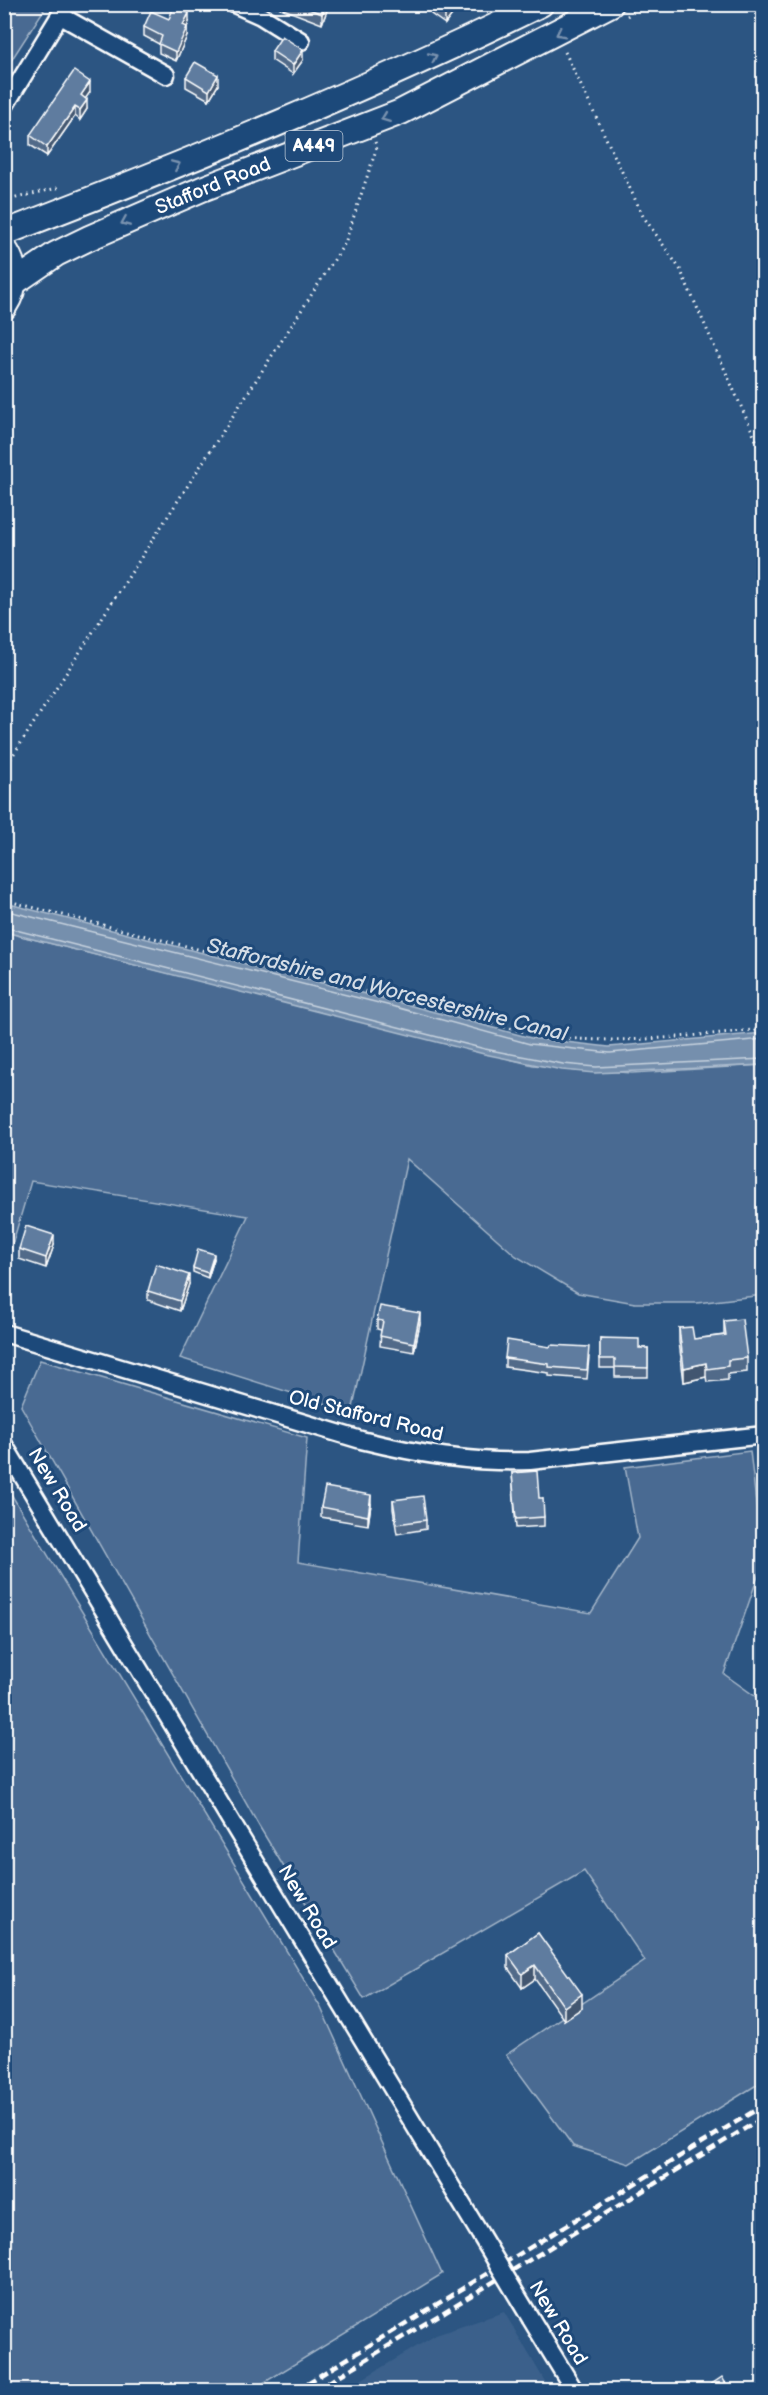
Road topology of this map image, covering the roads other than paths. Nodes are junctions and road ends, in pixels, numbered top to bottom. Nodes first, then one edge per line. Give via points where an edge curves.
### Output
1 (234, 4) edge
2 (541, 4) edge
3 (611, 4) edge
4 (64, 10) edge
5 (301, 42) dead end
6 (166, 75) dead end
7 (4, 107) edge
8 (4, 233) edge
9 (4, 248) edge
10 (15, 282) junction
11 (4, 307) edge
12 (4, 1333) edge
13 (763, 1438) edge
14 (4, 1444) edge
15 (574, 2391) edge

1 - 5 street
8 -> 2 highway, Stafford Road / A449 via 77,207 429,60
3 -> 10 highway, Stafford Road / A449 via 401,112 202,189 89,238
4 - 6 street
4 - 7 street
9 - 10 highway via 13,263
10 - 11 highway
12 - 13 street, Old Stafford Road via 361,1440 456,1460 530,1461
14 - 15 street, New Road, bridge

